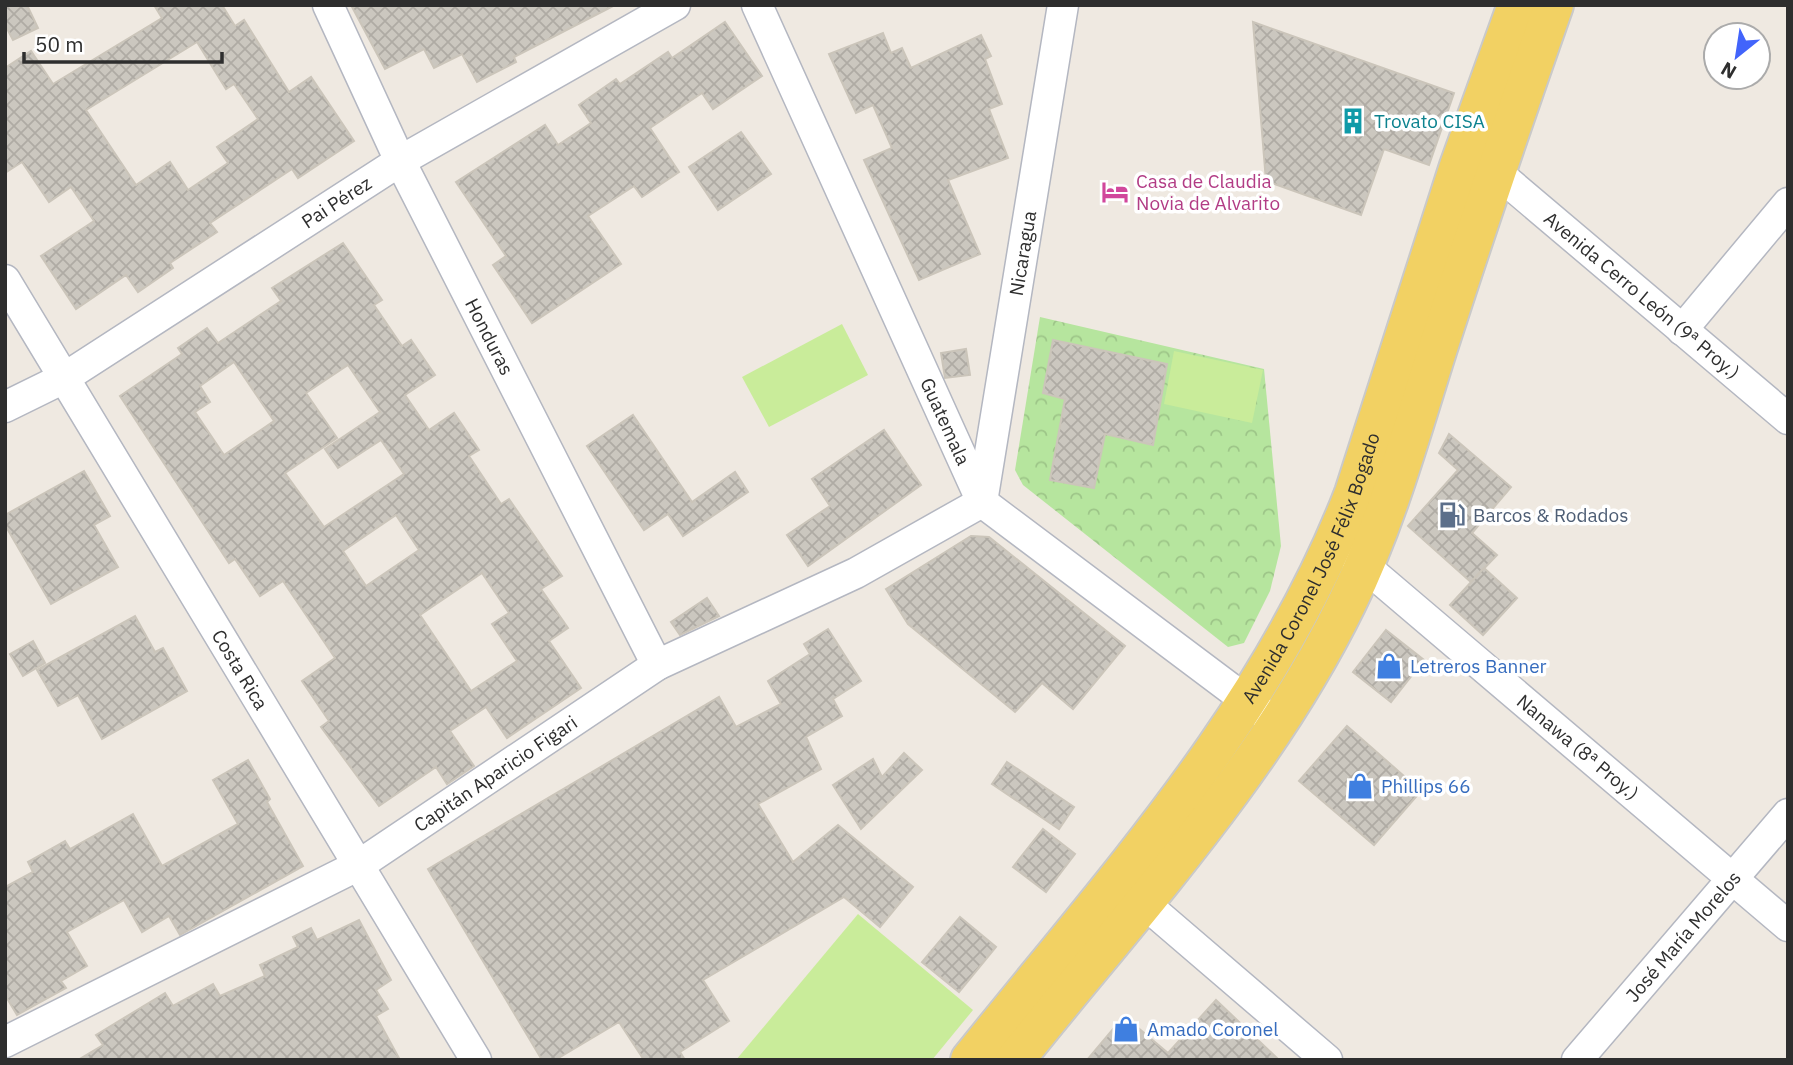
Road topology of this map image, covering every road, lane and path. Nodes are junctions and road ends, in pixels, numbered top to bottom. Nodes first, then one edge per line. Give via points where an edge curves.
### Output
1 (328, 5) edge
2 (675, 5) edge
3 (757, 5) edge
4 (1063, 5) edge
5 (1517, 5) edge
6 (1554, 5) edge
7 (400, 161) junction
8 (1495, 171) junction
9 (1788, 204) edge
10 (5, 279) edge
11 (1682, 330) junction
12 (64, 377) junction
13 (5, 407) edge
14 (1788, 419) edge
15 (982, 502) junction
16 (1350, 553) junction
17 (657, 666) junction
18 (1262, 713) junction
19 (1788, 814) edge
20 (359, 865) junction
21 (1732, 879) junction
22 (1144, 903) junction
23 (1788, 926) edge
24 (5, 1042) edge
25 (477, 1060) edge
26 (970, 1060) edge
27 (1015, 1060) edge
28 (1327, 1060) edge
29 (1577, 1060) edge

1 - 7 street, Honduras
2 - 7 street, Pai Pérez
3 - 15 street, Guatemala
4 - 15 street, Nicaragua
5 - 16 main road, Avenida Coronel José Félix Bogado via 1459,166 1354,493
6 - 8 main road, Avenida Coronel José Félix Bogado
7 - 12 street, Pai Pérez
7 - 17 street, Honduras
8 - 11 street, Avenida Cerro León (9ª Proy.)
8 - 16 main road, Avenida Coronel José Félix Bogado via 1391,494
9 - 11 street
10 - 12 street, Costa Rica
11 - 14 street, Avenida Cerro León (9ª Proy.)
12 - 13 street, Pai Pérez
12 - 20 street, Costa Rica
15 - 17 street, Capitán Aparicio Figari via 856,573
15 - 18 street, Guatemala
16 - 18 main road, Avenida Coronel José Félix Bogado via 1329,635
16 - 21 street, Nanawa (8ª Proy.)
17 - 20 street, Capitán Aparicio Figari
18 - 22 main road, Avenida Coronel José Félix Bogado via 1242,775
18 - 26 main road, Avenida Coronel José Félix Bogado via 1194,781
19 - 21 street, José María Morelos
20 - 24 street, Capitán Aparicio Figari
20 - 25 street, Costa Rica
21 - 23 street, Nanawa (8ª Proy.)
21 - 29 street, José María Morelos
22 - 27 main road, Avenida Coronel José Félix Bogado
22 - 28 street

